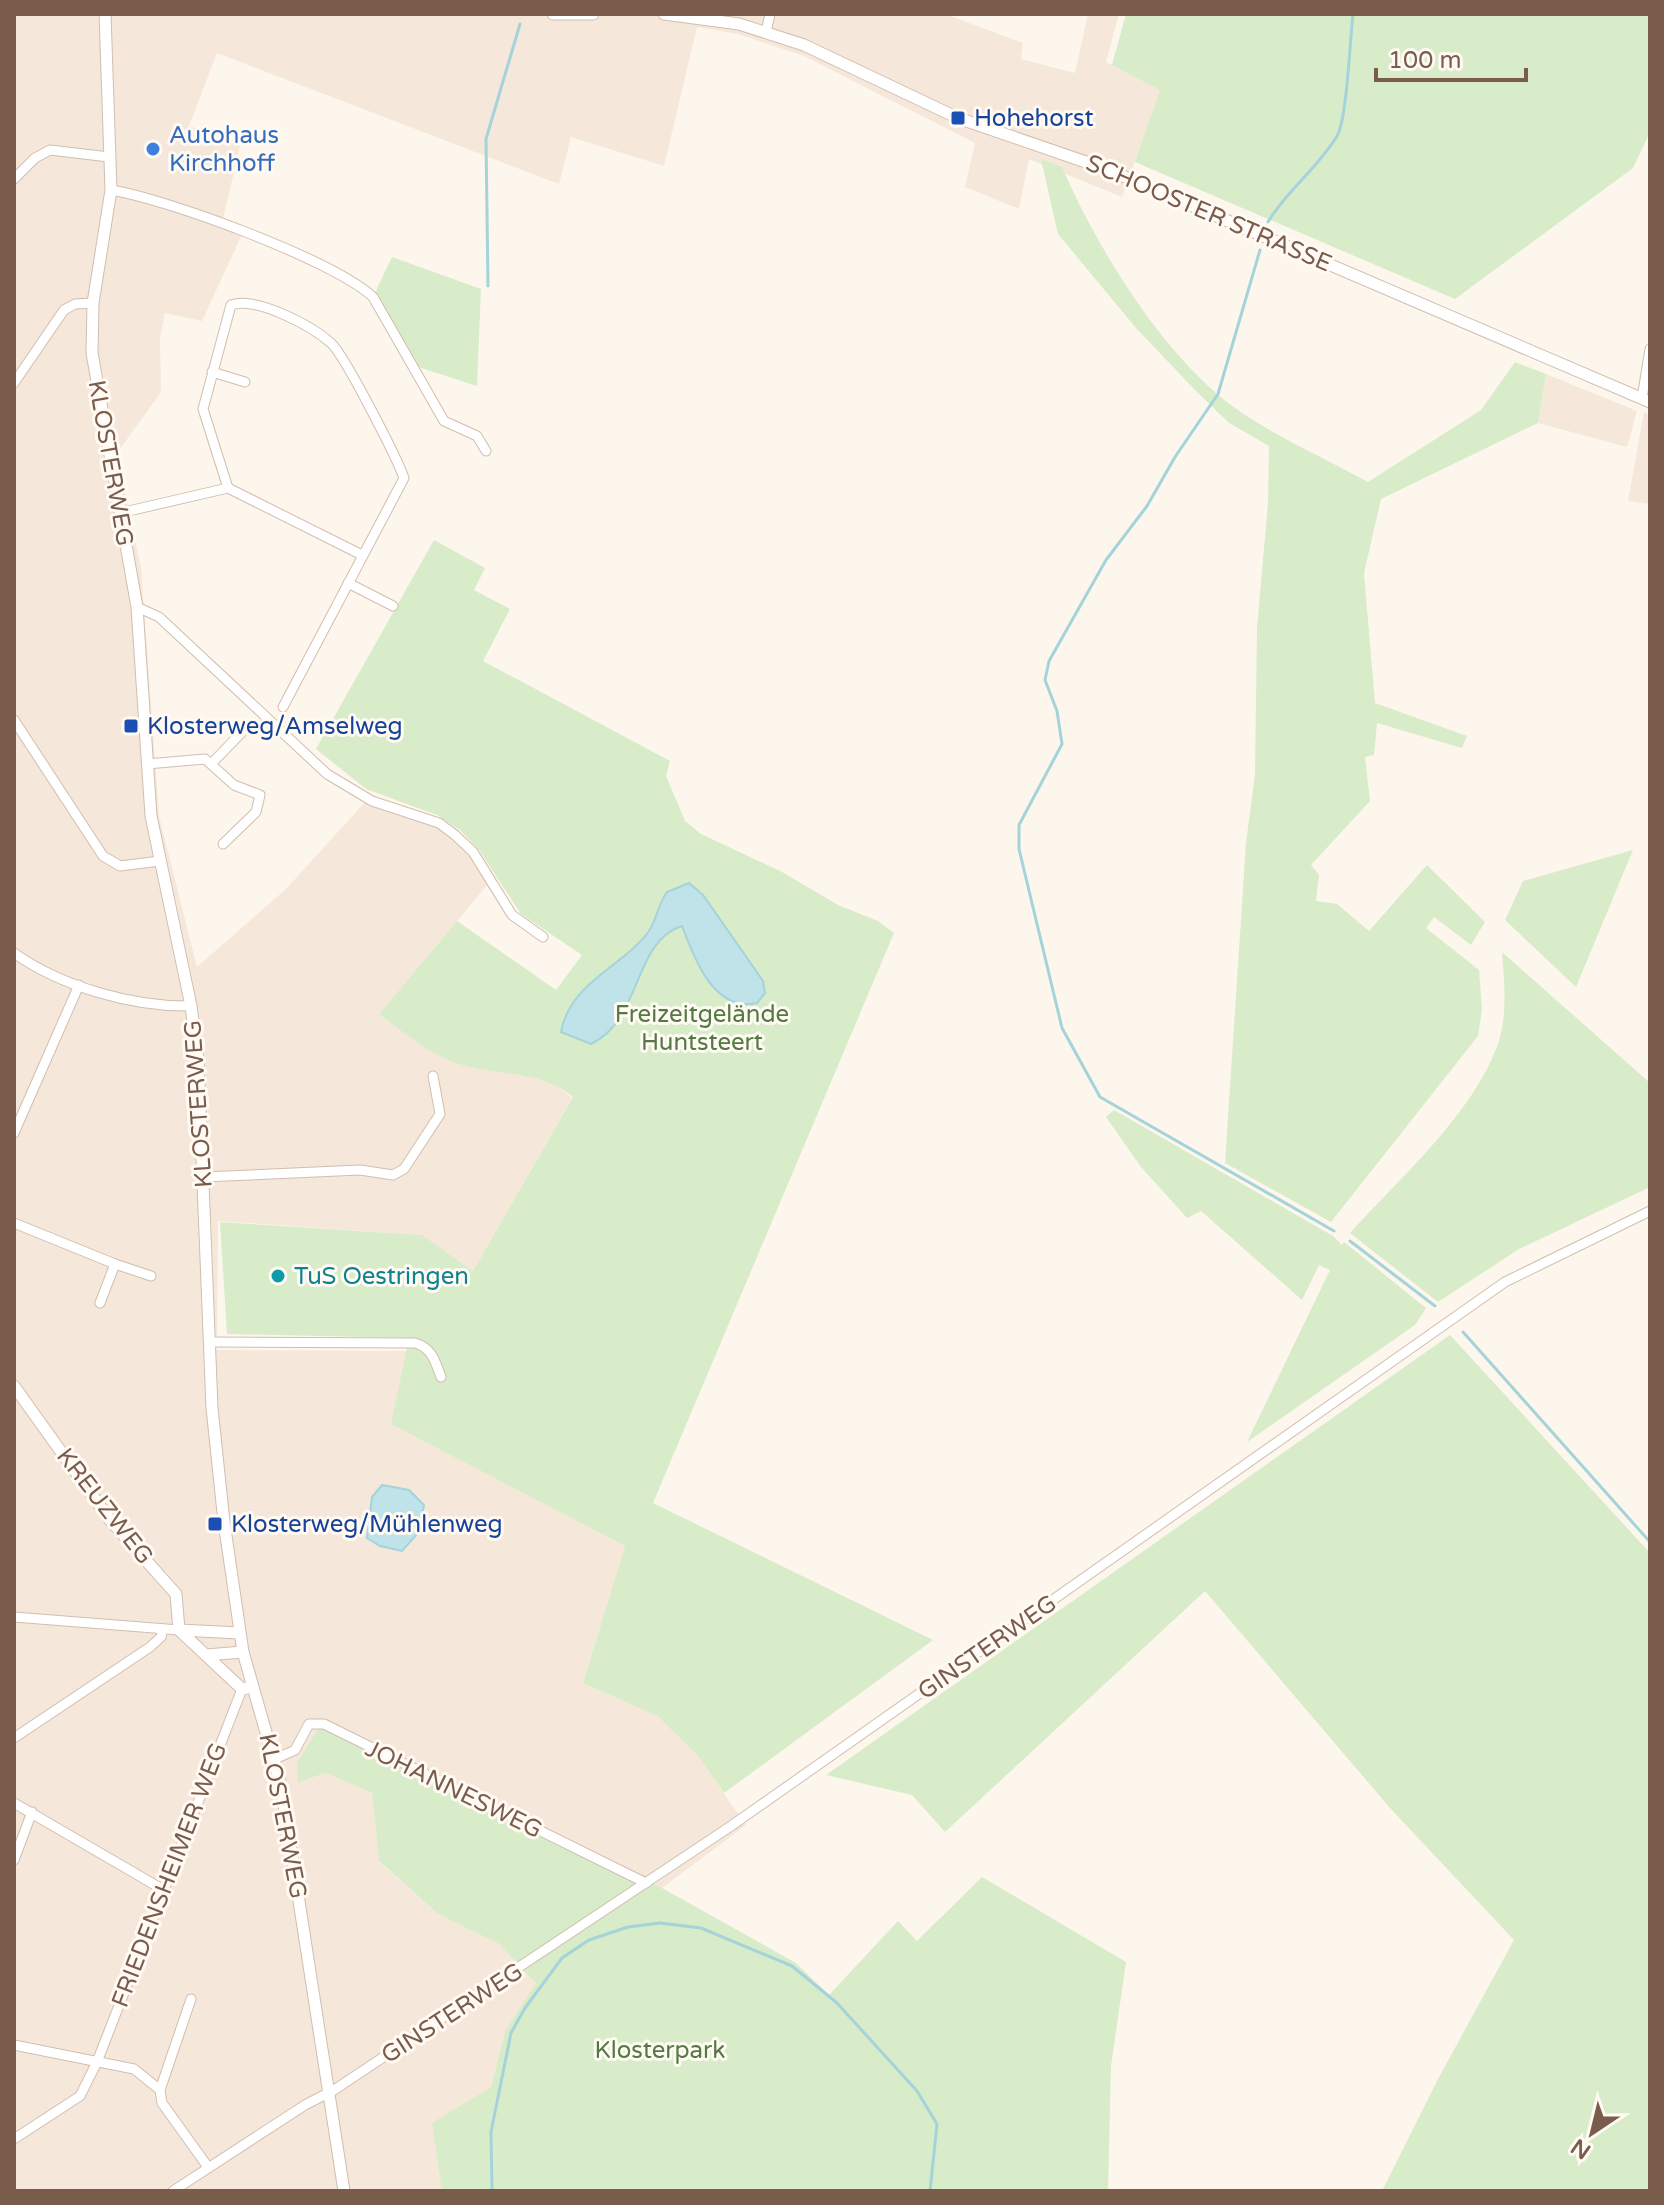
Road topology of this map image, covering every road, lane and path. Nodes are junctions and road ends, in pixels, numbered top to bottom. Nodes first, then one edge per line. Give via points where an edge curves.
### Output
1 (105, 14) edge
2 (553, 14) edge
3 (593, 14) edge
4 (664, 14) edge
5 (770, 14) edge
6 (766, 32) junction
7 (109, 157) junction
8 (14, 179) edge
9 (111, 190) junction
10 (93, 303) junction
11 (1650, 349) edge
12 (212, 372) junction
13 (245, 382) dead end
14 (14, 383) edge
15 (1646, 400) edge
16 (486, 451) dead end
17 (228, 488) junction
18 (120, 513) junction
19 (362, 555) junction
20 (348, 583) junction
21 (393, 606) dead end
22 (137, 607) junction
23 (283, 707) dead end
24 (14, 720) edge
25 (246, 728) dead end
26 (212, 763) junction
27 (147, 764) junction
28 (223, 844) dead end
29 (160, 861) junction
30 (543, 937) dead end
31 (14, 953) edge
32 (79, 985) junction
33 (191, 1006) junction
34 (433, 1076) dead end
35 (14, 1133) edge
36 (203, 1177) junction
37 (1650, 1211) edge
38 (14, 1223) edge
39 (115, 1264) junction
40 (151, 1276) dead end
41 (100, 1303) dead end
42 (210, 1342) junction
43 (441, 1377) dead end
44 (14, 1386) edge
45 (14, 1617) edge
46 (163, 1629) junction
47 (179, 1630) junction
48 (240, 1633) junction
49 (243, 1652) junction
50 (206, 1655) junction
51 (247, 1688) junction
52 (14, 1738) edge
53 (275, 1759) junction
54 (14, 1803) edge
55 (32, 1812) junction
56 (14, 1860) edge
57 (646, 1883) junction
58 (162, 1889) junction
59 (191, 1999) dead end
60 (14, 2045) edge
61 (97, 2062) junction
62 (160, 2090) junction
63 (329, 2094) junction
64 (14, 2139) edge
65 (208, 2167) junction
66 (173, 2191) edge
67 (344, 2191) edge

1 - 7 street, KLOSTERWEG
2 - 3 street
4 - 6 street, SCHOOSTER STRASSE
5 - 6 street
6 - 15 street, SCHOOSTER STRASSE via 958,118 1070,154 1185,201
7 - 8 street via 50,150
7 - 9 street, KLOSTERWEG
9 - 10 street, KLOSTERWEG
9 - 16 street via 139,195 259,240 358,283 373,297 444,421 477,436
10 - 14 street via 64,310
10 - 18 street, KLOSTERWEG via 97,392
11 - 15 street
12 - 13 street
12 - 17 street via 203,409
12 - 19 street via 226,316 231,305 241,302 261,304 333,345 404,478
17 - 18 street
17 - 19 street
18 - 22 street, KLOSTERWEG
19 - 20 street
20 - 21 street
20 - 23 street
22 - 27 street, KLOSTERWEG
22 - 30 street via 159,617 327,774 372,801 439,823 455,835 473,852 512,915
24 - 29 street via 103,856 120,866
25 - 26 street
26 - 27 street via 205,759
26 - 28 street via 234,785 260,795 256,812
27 - 29 street, KLOSTERWEG
29 - 33 street, KLOSTERWEG
31 - 32 street
32 - 33 street via 160,1007
32 - 35 street
33 - 36 street, KLOSTERWEG
34 - 36 street via 440,1114 404,1169 393,1175 360,1170
36 - 42 street, KLOSTERWEG
37 - 57 street, GINSTERWEG via 1505,1282
38 - 39 street
39 - 40 street
39 - 41 street
42 - 43 street via 415,1343 434,1357
42 - 48 street, KLOSTERWEG via 218,1480
44 - 47 street, KREUZWEG via 110,1520 176,1594
45 - 46 street
46 - 47 street
46 - 52 street via 150,1647
47 - 48 street
47 - 50 street
48 - 49 street, KLOSTERWEG
49 - 50 street
49 - 51 street, KLOSTERWEG
50 - 51 street
51 - 53 street, KLOSTERWEG
51 - 58 street, FRIEDENSHEIMER WEG
53 - 57 street, JOHANNESWEG via 295,1750 309,1724 324,1724
53 - 63 street, KLOSTERWEG
54 - 55 street
55 - 56 street
55 - 58 street
57 - 63 street, GINSTERWEG
58 - 61 street, FRIEDENSHEIMER WEG
59 - 62 street
60 - 61 street
61 - 62 street via 134,2069
61 - 64 street, FRIEDENSHEIMER WEG via 80,2096
62 - 65 street via 162,2103
63 - 65 street, GINSTERWEG
63 - 67 street, KLOSTERWEG
65 - 66 street, GINSTERWEG

